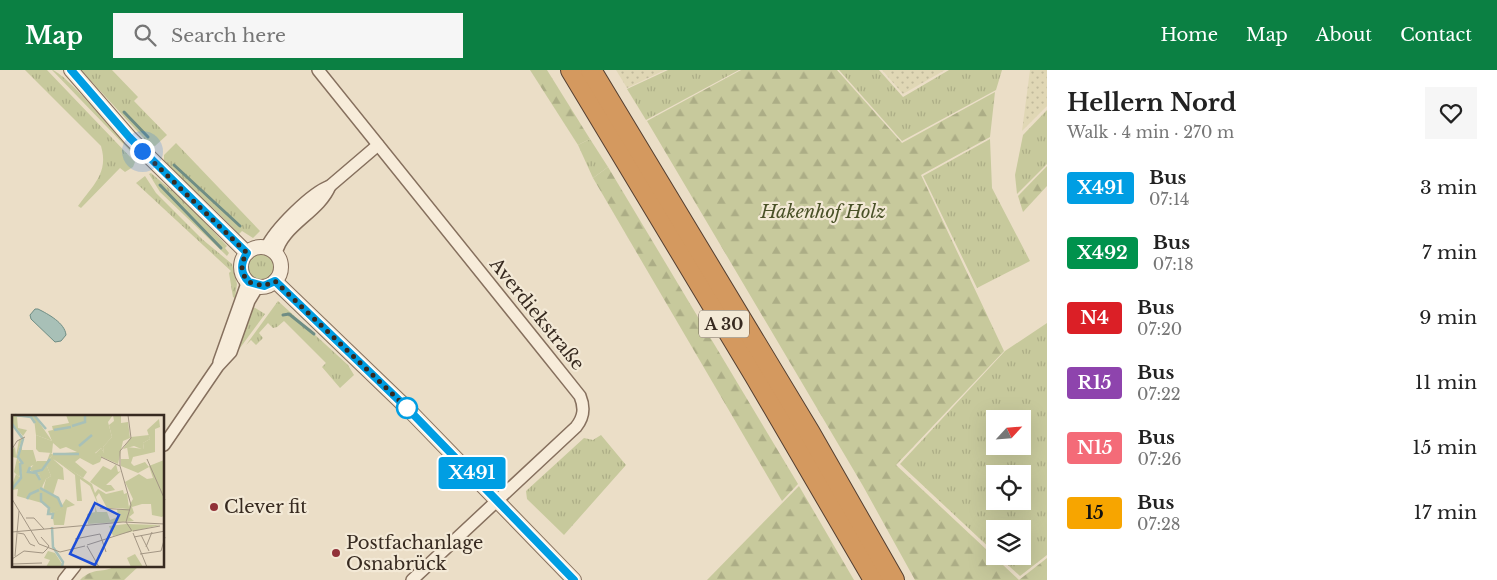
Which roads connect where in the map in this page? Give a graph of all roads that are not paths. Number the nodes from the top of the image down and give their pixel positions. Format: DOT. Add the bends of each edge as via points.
graph roads {
  1 [pos="71,70"];
  2 [pos="318,70"];
  3 [pos="571,70"];
  4 [pos="591,70"];
  5 [pos="378,145"];
  6 [pos="271,251"];
  7 [pos="247,253"];
  8 [pos="245,278"];
  9 [pos="275,281"];
  10 [pos="258,286"];
  11 [pos="218,366"];
  12 [pos="165,444"];
  13 [pos="499,501"];
  14 [pos="73,568"];
  15 [pos="64,580"];
  16 [pos="412,580"];
  17 [pos="574,580"];
  18 [pos="874,580"];
  19 [pos="894,580"];
  1 -- 7 [label="street" via="130,138"];
  2 -- 5 [label="street, Averdiekstraße"];
  3 -- 18 [label="highway, A 30"];
  4 -- 19 [label="highway, A 30" via="805,425"];
  5 -- 6 [label="street" via="330,186 326,197"];
  5 -- 13 [label="street, Averdiekstraße" via="554,362 583,403 583,415 576,427"];
  6 -- 7 [label="street" via="256,248"];
  6 -- 9 [label="street" via="281,271"];
  7 -- 8 [label="street" via="242,266"];
  8 -- 10 [label="street"];
  8 -- 11 [label="street" via="246,286"];
  9 -- 10 [label="street"];
  9 -- 13 [label="street"];
  10 -- 11 [label="street" via="249,301 231,352"];
  11 -- 12 [label="street"];
  13 -- 16 [label="street"];
  13 -- 17 [label="street"];
  14 -- 15 [label="street"];
}
